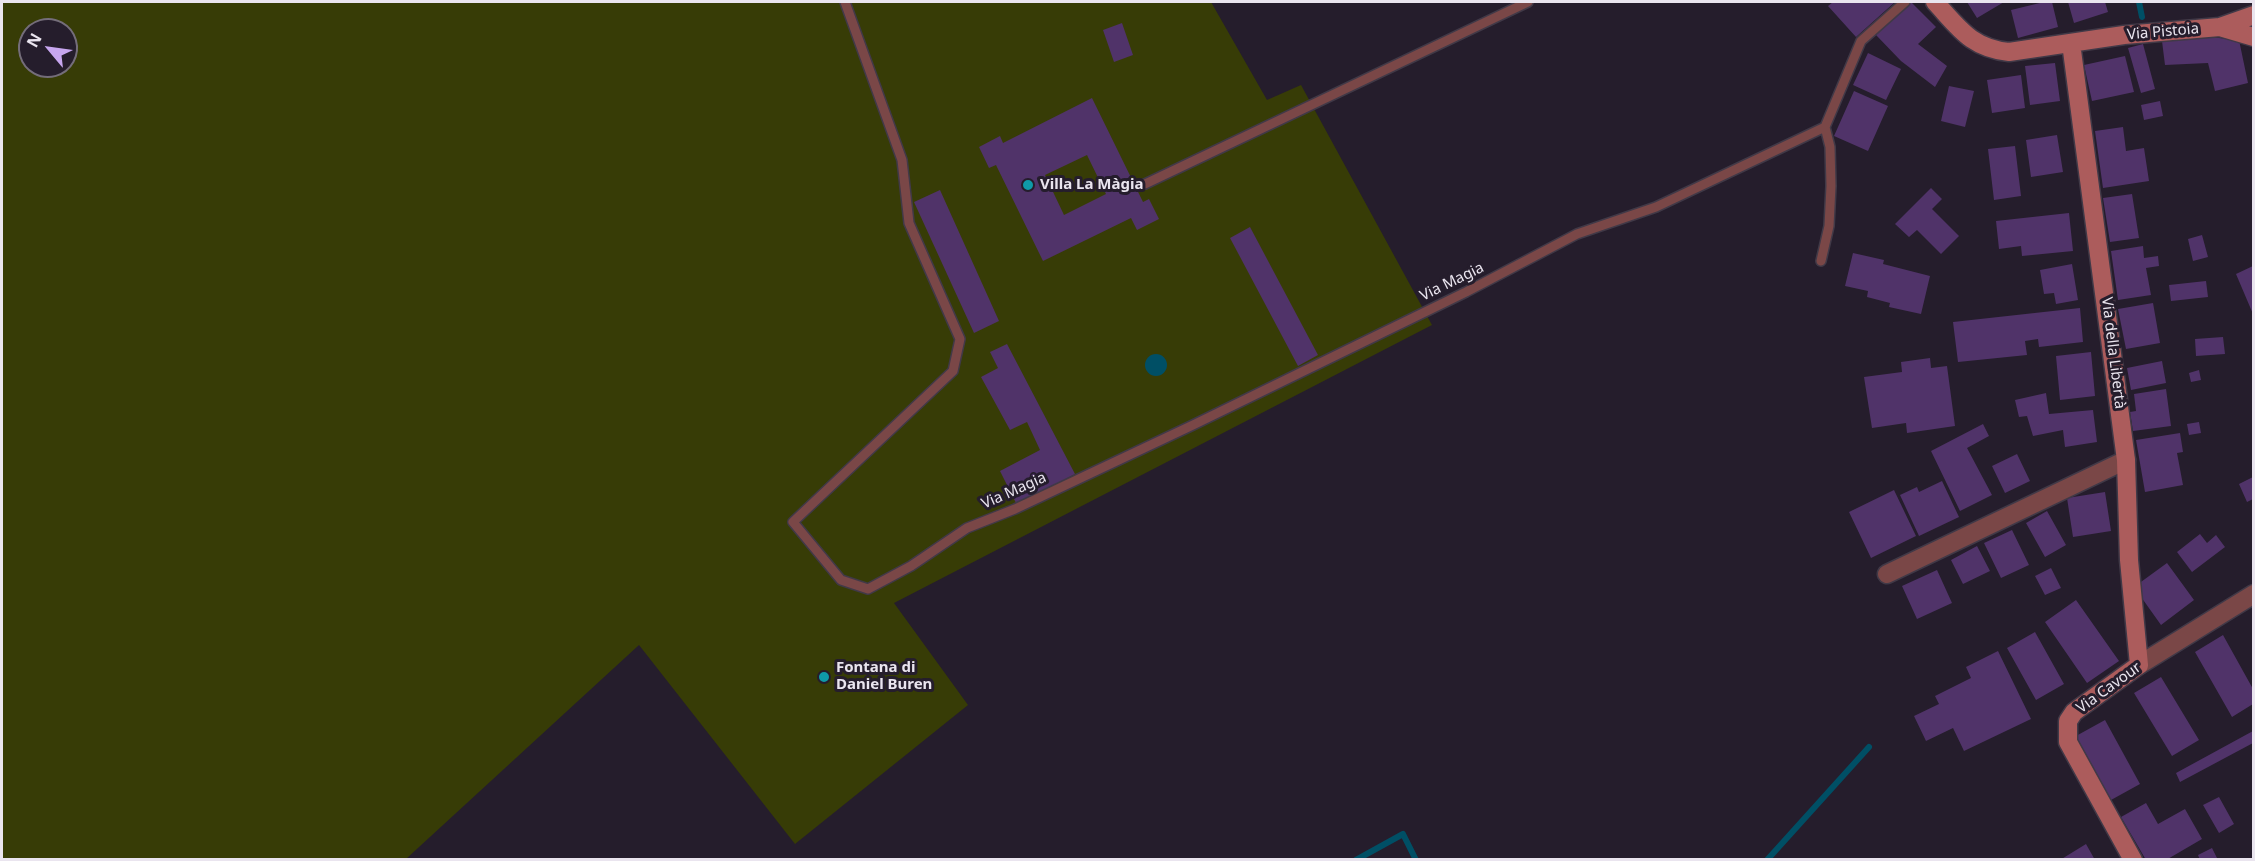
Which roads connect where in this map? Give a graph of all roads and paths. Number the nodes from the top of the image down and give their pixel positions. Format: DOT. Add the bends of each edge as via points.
graph roads {
  1 [pos="845,2"];
  2 [pos="1528,2"];
  3 [pos="1905,2"];
  4 [pos="1935,2"];
  5 [pos="2253,15"];
  6 [pos="2220,27"];
  7 [pos="2253,37"];
  8 [pos="2071,43"];
  9 [pos="1825,127"];
  10 [pos="1146,184"];
  11 [pos="1821,261"];
  12 [pos="2126,460"];
  13 [pos="1887,574"];
  14 [pos="2253,594"];
  15 [pos="2139,665"];
  16 [pos="2133,860"];
  1 -- 9 [label="lane, Via Magia" via="902,160 909,223 960,339 953,371 793,522 841,580 868,589 968,528 1193,425 1577,234 1656,207"];
  2 -- 10 [label="lane"];
  3 -- 9 [label="lane" via="1862,41"];
  4 -- 8 [label="street, Via Pistoia" via="1975,44 1991,50 2009,52"];
  5 -- 6 [label="street, Via Pistoia"];
  6 -- 7 [label="street"];
  6 -- 8 [label="street, Via Pistoia"];
  8 -- 12 [label="street, Via della Libertà"];
  9 -- 11 [label="lane" via="1831,186"];
  12 -- 13 [label="street"];
  12 -- 15 [label="street, Via della Libertà" via="2129,560"];
  14 -- 15 [label="street, Via Cavour"];
  15 -- 16 [label="street, Via Cavour" via="2074,711 2067,731 2068,741"];
}
